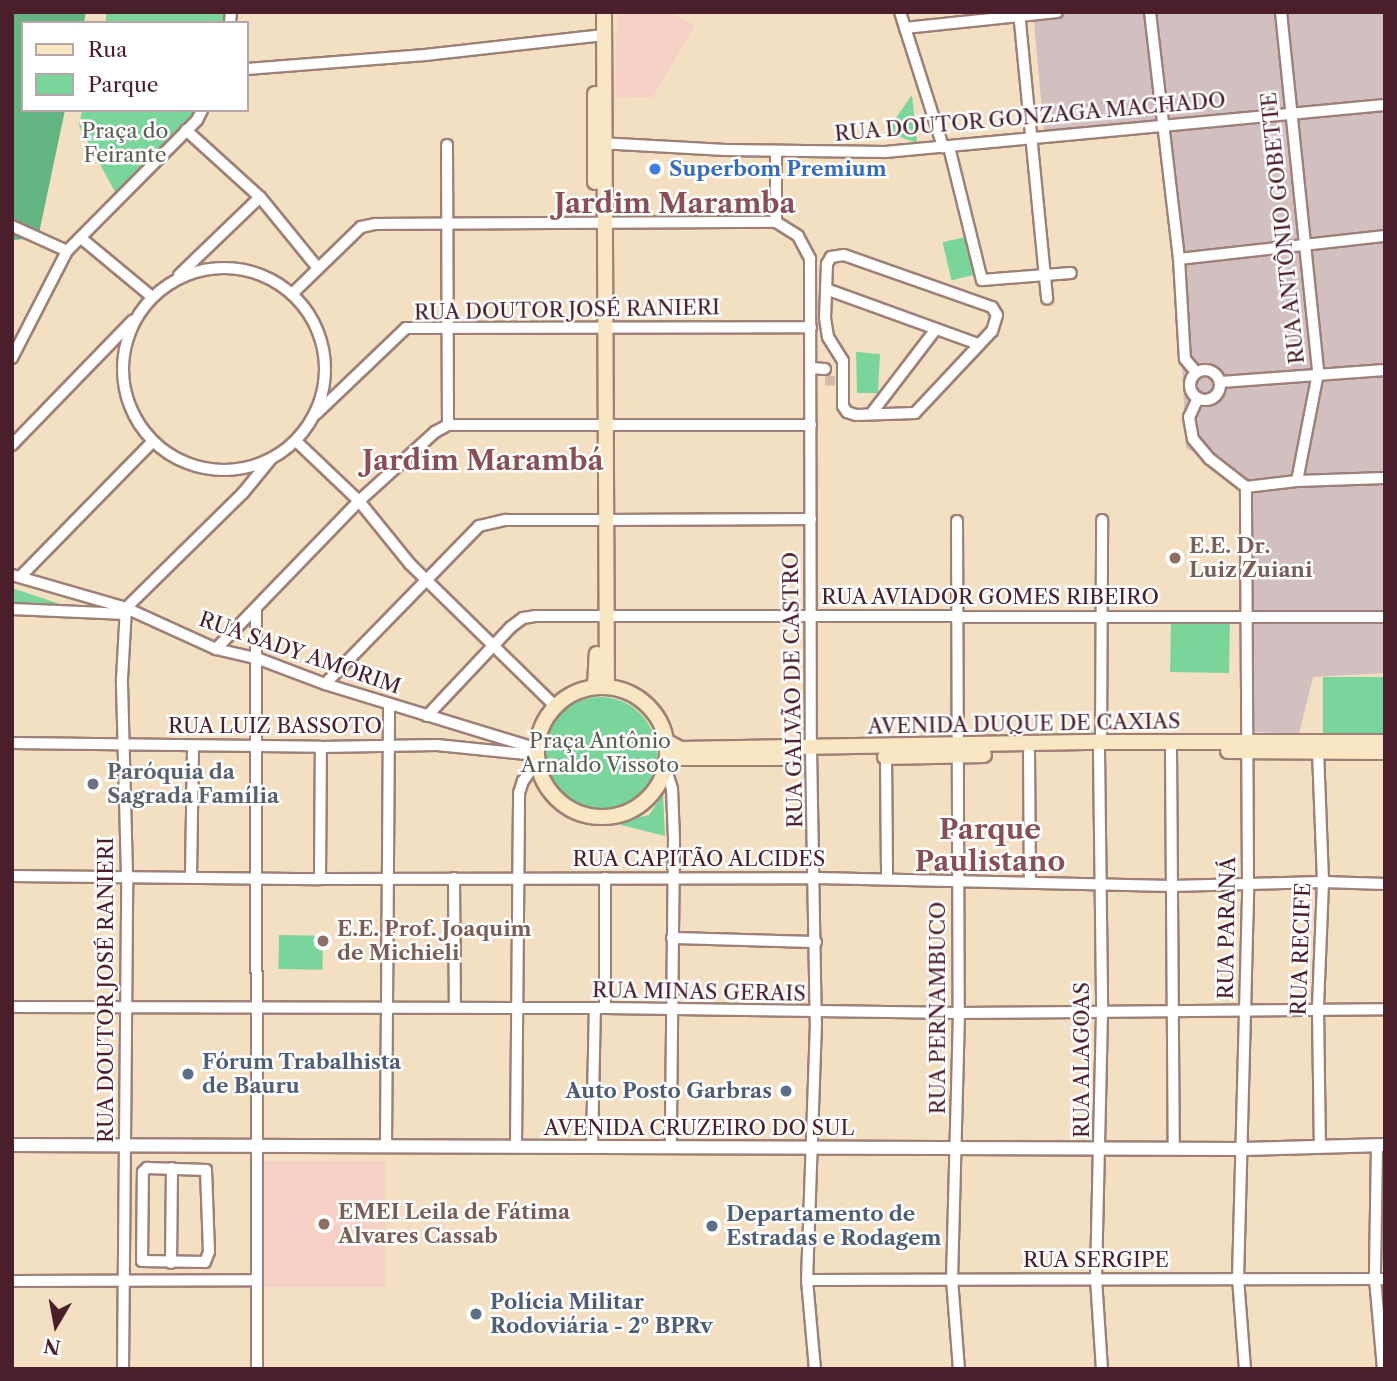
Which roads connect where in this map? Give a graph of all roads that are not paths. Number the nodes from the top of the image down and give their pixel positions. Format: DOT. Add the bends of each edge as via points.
graph roads {
  1 [pos="596,12"];
  2 [pos="604,12"];
  3 [pos="900,12"];
  4 [pos="1057,12"];
  5 [pos="1150,12"];
  6 [pos="1281,12"];
  7 [pos="1019,15"];
  8 [pos="905,28"];
  9 [pos="600,35"];
  10 [pos="250,67"];
  11 [pos="1385,105"];
  12 [pos="201,112"];
  13 [pos="1291,114"];
  14 [pos="1162,127"];
  15 [pos="186,130"];
  16 [pos="1033,140"];
  17 [pos="600,143"];
  18 [pos="447,145"];
  19 [pos="946,147"];
  20 [pos="776,151"];
  21 [pos="260,197"];
  22 [pos="776,222"];
  23 [pos="449,224"];
  24 [pos="600,224"];
  25 [pos="12,226"];
  26 [pos="1385,236"];
  27 [pos="81,238"];
  28 [pos="1305,245"];
  29 [pos="68,251"];
  30 [pos="1179,259"];
  31 [pos="318,268"];
  32 [pos="1071,274"];
  33 [pos="1044,275"];
  34 [pos="172,281"];
  35 [pos="826,289"];
  36 [pos="292,294"];
  37 [pos="152,297"];
  38 [pos="1047,299"];
  39 [pos="135,318"];
  40 [pos="449,327"];
  41 [pos="811,327"];
  42 [pos="602,328"];
  43 [pos="936,329"];
  44 [pos="978,344"];
  45 [pos="12,358"];
  46 [pos="811,368"];
  47 [pos="1385,370"];
  48 [pos="1196,372"];
  49 [pos="1318,373"];
  50 [pos="834,375"];
  51 [pos="811,381"];
  52 [pos="1221,382"];
  53 [pos="1198,398"];
  54 [pos="871,414"];
  55 [pos="315,415"];
  56 [pos="601,424"];
  57 [pos="449,425"];
  58 [pos="811,425"];
  59 [pos="296,441"];
  60 [pos="152,442"];
  61 [pos="12,445"];
  62 [pos="270,460"];
  63 [pos="1385,478"];
  64 [pos="1297,481"];
  65 [pos="1246,486"];
  66 [pos="359,502"];
  67 [pos="811,519"];
  68 [pos="602,520"];
  69 [pos="1102,520"];
  70 [pos="957,521"];
  71 [pos="16,576"];
  72 [pos="426,580"];
  73 [pos="12,609"];
  74 [pos="256,610"];
  75 [pos="126,611"];
  76 [pos="602,615"];
  77 [pos="811,616"];
  78 [pos="958,617"];
  79 [pos="1102,617"];
  80 [pos="1385,617"];
  81 [pos="1246,618"];
  82 [pos="493,646"];
  83 [pos="216,649"];
  84 [pos="259,659"];
  85 [pos="325,684"];
  86 [pos="601,687"];
  87 [pos="389,704"];
  88 [pos="555,706"];
  89 [pos="427,716"];
  90 [pos="667,742"];
  91 [pos="1385,742"];
  92 [pos="12,743"];
  93 [pos="123,744"];
  94 [pos="193,746"];
  95 [pos="257,746"];
  96 [pos="1100,746"];
  97 [pos="1246,746"];
  98 [pos="321,747"];
  99 [pos="388,747"];
  100 [pos="1171,751"];
  101 [pos="1318,751"];
  102 [pos="959,752"];
  103 [pos="1029,752"];
  104 [pos="1385,752"];
  105 [pos="811,753"];
  106 [pos="537,756"];
  107 [pos="886,757"];
  108 [pos="666,763"];
  109 [pos="127,875"];
  110 [pos="12,876"];
  111 [pos="191,876"];
  112 [pos="256,876"];
  113 [pos="673,877"];
  114 [pos="454,878"];
  115 [pos="519,878"];
  116 [pos="605,878"];
  117 [pos="816,878"];
  118 [pos="887,878"];
  119 [pos="320,879"];
  120 [pos="388,879"];
  121 [pos="1030,882"];
  122 [pos="1323,882"];
  123 [pos="957,883"];
  124 [pos="1102,884"];
  125 [pos="1248,884"];
  126 [pos="1385,884"];
  127 [pos="1172,886"];
  128 [pos="672,938"];
  129 [pos="816,942"];
  130 [pos="258,1006"];
  131 [pos="12,1007"];
  132 [pos="387,1007"];
  133 [pos="455,1007"];
  134 [pos="125,1009"];
  135 [pos="600,1009"];
  136 [pos="1245,1009"];
  137 [pos="1318,1009"];
  138 [pos="1385,1009"];
  139 [pos="518,1010"];
  140 [pos="671,1010"];
  141 [pos="816,1013"];
  142 [pos="959,1013"];
  143 [pos="1102,1013"];
  144 [pos="1173,1014"];
  145 [pos="12,1145"];
  146 [pos="1381,1145"];
  147 [pos="125,1146"];
  148 [pos="256,1146"];
  149 [pos="386,1146"];
  150 [pos="516,1146"];
  151 [pos="671,1146"];
  152 [pos="592,1147"];
  153 [pos="1320,1147"];
  154 [pos="813,1148"];
  155 [pos="1174,1148"];
  156 [pos="957,1149"];
  157 [pos="1101,1149"];
  158 [pos="1244,1149"];
  159 [pos="172,1168"];
  160 [pos="172,1263"];
  161 [pos="191,1263"];
  162 [pos="952,1279"];
  163 [pos="1096,1279"];
  164 [pos="1238,1279"];
  165 [pos="1380,1279"];
  166 [pos="257,1280"];
  167 [pos="807,1280"];
  168 [pos="12,1281"];
  169 [pos="190,1281"];
  170 [pos="124,1282"];
  171 [pos="123,1369"];
  172 [pos="257,1369"];
  173 [pos="815,1369"];
  174 [pos="959,1369"];
  175 [pos="1102,1369"];
  176 [pos="1245,1369"];
  177 [pos="1382,1369"];
  1 -- 9 [label="main road"];
  2 -- 9 [label="main road"];
  3 -- 8 [label="street"];
  4 -- 7 [label="street"];
  5 -- 14 [label="street"];
  6 -- 13 [label="street, RUA ANTÔNIO GOBETTE"];
  7 -- 8 [label="street"];
  7 -- 16 [label="street"];
  8 -- 19 [label="street"];
  9 -- 10 [label="street" via="425,55"];
  9 -- 17 [label="main road"];
  11 -- 13 [label="street, RUA DOUTOR GONZAGA MACHADO"];
  12 -- 15 [label="street"];
  13 -- 14 [label="street, RUA DOUTOR GONZAGA MACHADO"];
  13 -- 28 [label="street, RUA ANTÔNIO GOBETTE"];
  14 -- 16 [label="street, RUA DOUTOR GONZAGA MACHADO"];
  14 -- 30 [label="street"];
  15 -- 21 [label="street"];
  15 -- 27 [label="street"];
  16 -- 19 [label="street, RUA DOUTOR GONZAGA MACHADO"];
  16 -- 33 [label="street"];
  17 -- 20 [label="street, RUA DOUTOR GONZAGA MACHADO"];
  17 -- 24 [label="main road"];
  18 -- 23 [label="street"];
  19 -- 20 [label="street, RUA DOUTOR GONZAGA MACHADO" via="874,153"];
  19 -- 33 [label="street" via="982,280"];
  20 -- 22 [label="street"];
  21 -- 31 [label="street"];
  21 -- 34 [label="street"];
  22 -- 24 [label="street"];
  22 -- 41 [label="street, RUA GALVÃO DE CASTRO" via="799,236 810,259"];
  23 -- 24 [label="street"];
  23 -- 31 [label="street" via="361,228"];
  23 -- 40 [label="street"];
  24 -- 42 [label="main road"];
  25 -- 29 [label="street"];
  26 -- 28 [label="street"];
  27 -- 29 [label="street"];
  27 -- 37 [label="street"];
  28 -- 30 [label="street"];
  28 -- 49 [label="street, RUA ANTÔNIO GOBETTE"];
  29 -- 45 [label="street"];
  30 -- 48 [label="street" via="1185,359"];
  31 -- 36 [label="street"];
  32 -- 33 [label="street"];
  33 -- 38 [label="street"];
  34 -- 36 [label="street" via="222,267 271,279"];
  34 -- 37 [label="street"];
  35 -- 43 [label="street"];
  35 -- 44 [label="street" via="827,264 831,257 844,255 992,307 996,323"];
  35 -- 50 [label="street" via="828,337 843,361"];
  36 -- 55 [label="street" via="313,320 324,351 325,384"];
  37 -- 39 [label="street"];
  39 -- 60 [label="street" via="123,349 122,382 132,414"];
  39 -- 61 [label="street"];
  40 -- 42 [label="street, RUA DOUTOR JOSÉ RANIERI"];
  40 -- 55 [label="street, RUA DOUTOR JOSÉ RANIERI" via="406,328"];
  40 -- 57 [label="street"];
  41 -- 42 [label="street, RUA DOUTOR JOSÉ RANIERI"];
  41 -- 46 [label="street, RUA GALVÃO DE CASTRO"];
  42 -- 56 [label="main road"];
  43 -- 44 [label="street"];
  43 -- 54 [label="street"];
  44 -- 54 [label="street" via="919,411"];
  46 -- 50 [label="street"];
  46 -- 51 [label="street, RUA GALVÃO DE CASTRO"];
  47 -- 49 [label="street"];
  48 -- 52 [label="street" via="1210,370"];
  48 -- 53 [label="street" via="1190,386"];
  49 -- 52 [label="street"];
  49 -- 64 [label="street, RUA ANTÔNIO GOBETTE"];
  50 -- 51 [label="street"];
  50 -- 54 [label="street" via="847,412"];
  51 -- 58 [label="street, RUA GALVÃO DE CASTRO"];
  52 -- 53 [label="street" via="1214,398"];
  53 -- 65 [label="street" via="1189,416 1193,439 1210,459"];
  55 -- 59 [label="street"];
  56 -- 57 [label="street"];
  56 -- 58 [label="street"];
  56 -- 68 [label="main road"];
  57 -- 66 [label="street" via="435,432"];
  58 -- 67 [label="street, RUA GALVÃO DE CASTRO"];
  59 -- 62 [label="street"];
  59 -- 66 [label="street"];
  60 -- 62 [label="street" via="178,460 208,470 240,470"];
  60 -- 71 [label="street"];
  62 -- 75 [label="street"];
  63 -- 64 [label="street"];
  64 -- 65 [label="street"];
  65 -- 81 [label="street, RUA PARANÁ"];
  66 -- 72 [label="street"];
  66 -- 74 [label="street"];
  67 -- 68 [label="street"];
  67 -- 77 [label="street, RUA GALVÃO DE CASTRO"];
  68 -- 72 [label="street" via="490,522 479,526"];
  68 -- 76 [label="main road"];
  69 -- 79 [label="street, RUA ALAGOAS"];
  70 -- 78 [label="street, RUA PERNAMBUCO"];
  71 -- 75 [label="street, RUA SADY AMORIM"];
  72 -- 82 [label="street"];
  72 -- 85 [label="street"];
  73 -- 75 [label="street"];
  74 -- 83 [label="street"];
  74 -- 84 [label="street"];
  75 -- 83 [label="street, RUA SADY AMORIM"];
  75 -- 93 [label="street, RUA DOUTOR JOSÉ RANIERI"];
  76 -- 77 [label="street, RUA AVIADOR GOMES RIBEIRO"];
  76 -- 82 [label="street, RUA AVIADOR GOMES RIBEIRO" via="523,618"];
  76 -- 86 [label="main road"];
  77 -- 78 [label="street, RUA AVIADOR GOMES RIBEIRO"];
  77 -- 105 [label="street, RUA GALVÃO DE CASTRO"];
  78 -- 79 [label="street, RUA AVIADOR GOMES RIBEIRO"];
  78 -- 102 [label="street, RUA PERNAMBUCO"];
  79 -- 81 [label="street, RUA AVIADOR GOMES RIBEIRO"];
  79 -- 96 [label="street, RUA ALAGOAS"];
  80 -- 81 [label="street, RUA AVIADOR GOMES RIBEIRO"];
  81 -- 97 [label="street, RUA PARANÁ"];
  82 -- 88 [label="street"];
  82 -- 89 [label="street, RUA AVIADOR GOMES RIBEIRO"];
  83 -- 84 [label="street, RUA SADY AMORIM"];
  84 -- 85 [label="street, RUA SADY AMORIM"];
  84 -- 95 [label="street"];
  85 -- 87 [label="street, RUA SADY AMORIM"];
  86 -- 88 [label="main road" via="567,696"];
  86 -- 90 [label="main road" via="643,701 662,726"];
  87 -- 89 [label="street, RUA SADY AMORIM"];
  87 -- 99 [label="street"];
  88 -- 106 [label="main road" via="544,720"];
  89 -- 106 [label="street, RUA SADY AMORIM"];
  90 -- 105 [label="main road, AVENIDA DUQUE DE CAXIAS" via="681,749"];
  90 -- 108 [label="main road"];
  91 -- 97 [label="main road, AVENIDA DUQUE DE CAXIAS"];
  92 -- 93 [label="street, RUA LUIZ BASSOTO"];
  93 -- 94 [label="street, RUA LUIZ BASSOTO"];
  93 -- 109 [label="street, RUA DOUTOR JOSÉ RANIERI"];
  94 -- 95 [label="street, RUA LUIZ BASSOTO"];
  94 -- 111 [label="street"];
  95 -- 98 [label="street, RUA LUIZ BASSOTO"];
  95 -- 112 [label="street"];
  96 -- 97 [label="main road, AVENIDA DUQUE DE CAXIAS"];
  96 -- 100 [label="main road, AVENIDA DUQUE DE CAXIAS"];
  96 -- 102 [label="main road, AVENIDA DUQUE DE CAXIAS"];
  96 -- 103 [label="main road, AVENIDA DUQUE DE CAXIAS"];
  96 -- 124 [label="street, RUA ALAGOAS"];
  97 -- 100 [label="main road, AVENIDA DUQUE DE CAXIAS"];
  97 -- 101 [label="main road, AVENIDA DUQUE DE CAXIAS"];
  97 -- 125 [label="street, RUA PARANÁ"];
  98 -- 99 [label="street, RUA LUIZ BASSOTO"];
  98 -- 119 [label="street"];
  99 -- 106 [label="street, RUA LUIZ BASSOTO" via="467,747"];
  99 -- 120 [label="street"];
  100 -- 127 [label="street"];
  101 -- 104 [label="main road, AVENIDA DUQUE DE CAXIAS"];
  101 -- 122 [label="street, RUA RECIFE"];
  102 -- 103 [label="main road, AVENIDA DUQUE DE CAXIAS"];
  102 -- 105 [label="main road, AVENIDA DUQUE DE CAXIAS"];
  102 -- 107 [label="main road, AVENIDA DUQUE DE CAXIAS"];
  102 -- 123 [label="street, RUA PERNAMBUCO"];
  103 -- 121 [label="street"];
  105 -- 107 [label="main road, AVENIDA DUQUE DE CAXIAS"];
  105 -- 108 [label="main road, AVENIDA DUQUE DE CAXIAS"];
  105 -- 117 [label="street, RUA GALVÃO DE CASTRO"];
  106 -- 108 [label="main road" via="552,794 582,814 599,817 626,812 648,798"];
  106 -- 115 [label="street" via="520,787"];
  107 -- 118 [label="street"];
  108 -- 113 [label="street" via="672,789"];
  109 -- 110 [label="street, RUA CAPITÃO ALCIDES"];
  109 -- 111 [label="street, RUA CAPITÃO ALCIDES"];
  109 -- 134 [label="street, RUA DOUTOR JOSÉ RANIERI"];
  111 -- 112 [label="street, RUA CAPITÃO ALCIDES"];
  112 -- 119 [label="street, RUA CAPITÃO ALCIDES"];
  112 -- 130 [label="street"];
  113 -- 116 [label="street, RUA CAPITÃO ALCIDES"];
  113 -- 117 [label="street, RUA CAPITÃO ALCIDES"];
  113 -- 128 [label="street"];
  114 -- 115 [label="street, RUA CAPITÃO ALCIDES"];
  114 -- 120 [label="street, RUA CAPITÃO ALCIDES"];
  114 -- 133 [label="street"];
  115 -- 116 [label="street, RUA CAPITÃO ALCIDES"];
  115 -- 139 [label="street"];
  116 -- 135 [label="street"];
  117 -- 118 [label="street, RUA CAPITÃO ALCIDES"];
  117 -- 129 [label="street, RUA GALVÃO DE CASTRO"];
  118 -- 123 [label="street, RUA CAPITÃO ALCIDES"];
  119 -- 120 [label="street, RUA CAPITÃO ALCIDES"];
  120 -- 132 [label="street"];
  121 -- 123 [label="street, RUA CAPITÃO ALCIDES"];
  121 -- 124 [label="street, RUA CAPITÃO ALCIDES"];
  122 -- 125 [label="street, RUA CAPITÃO ALCIDES"];
  122 -- 126 [label="street, RUA CAPITÃO ALCIDES"];
  122 -- 137 [label="street, RUA RECIFE"];
  123 -- 142 [label="street, RUA PERNAMBUCO"];
  124 -- 127 [label="street, RUA CAPITÃO ALCIDES"];
  124 -- 143 [label="street, RUA ALAGOAS"];
  125 -- 127 [label="street, RUA CAPITÃO ALCIDES"];
  125 -- 136 [label="street, RUA PARANÁ"];
  127 -- 144 [label="street"];
  128 -- 129 [label="street"];
  128 -- 140 [label="street"];
  129 -- 141 [label="street, RUA GALVÃO DE CASTRO"];
  130 -- 132 [label="street, RUA MINAS GERAIS"];
  130 -- 134 [label="street, RUA MINAS GERAIS"];
  130 -- 148 [label="street"];
  131 -- 134 [label="street, RUA MINAS GERAIS"];
  132 -- 133 [label="street, RUA MINAS GERAIS"];
  132 -- 149 [label="street"];
  133 -- 139 [label="street, RUA MINAS GERAIS"];
  134 -- 147 [label="street, RUA DOUTOR JOSÉ RANIERI"];
  135 -- 139 [label="street, RUA MINAS GERAIS"];
  135 -- 140 [label="street, RUA MINAS GERAIS"];
  135 -- 152 [label="street"];
  136 -- 137 [label="street, RUA MINAS GERAIS"];
  136 -- 144 [label="street, RUA MINAS GERAIS"];
  136 -- 158 [label="street, RUA PARANÁ"];
  137 -- 138 [label="street, RUA MINAS GERAIS"];
  137 -- 153 [label="street, RUA RECIFE"];
  139 -- 150 [label="street"];
  140 -- 141 [label="street, RUA MINAS GERAIS"];
  140 -- 151 [label="street"];
  141 -- 142 [label="street, RUA MINAS GERAIS"];
  141 -- 154 [label="street, RUA GALVÃO DE CASTRO"];
  142 -- 143 [label="street, RUA MINAS GERAIS"];
  142 -- 156 [label="street, RUA PERNAMBUCO"];
  143 -- 144 [label="street, RUA MINAS GERAIS"];
  143 -- 157 [label="street, RUA ALAGOAS"];
  144 -- 155 [label="street"];
  145 -- 147 [label="street, AVENIDA CRUZEIRO DO SUL"];
  146 -- 153 [label="street, AVENIDA CRUZEIRO DO SUL"];
  146 -- 165 [label="street"];
  147 -- 148 [label="street, AVENIDA CRUZEIRO DO SUL"];
  147 -- 170 [label="street, RUA DOUTOR JOSÉ RANIERI"];
  148 -- 149 [label="street, AVENIDA CRUZEIRO DO SUL"];
  148 -- 166 [label="street"];
  149 -- 150 [label="street, AVENIDA CRUZEIRO DO SUL"];
  150 -- 152 [label="street, AVENIDA CRUZEIRO DO SUL"];
  151 -- 152 [label="street, AVENIDA CRUZEIRO DO SUL"];
  151 -- 154 [label="street, AVENIDA CRUZEIRO DO SUL"];
  153 -- 158 [label="street, AVENIDA CRUZEIRO DO SUL"];
  154 -- 156 [label="street, AVENIDA CRUZEIRO DO SUL"];
  154 -- 167 [label="street, RUA GALVÃO DE CASTRO"];
  155 -- 157 [label="street, AVENIDA CRUZEIRO DO SUL"];
  155 -- 158 [label="street, AVENIDA CRUZEIRO DO SUL"];
  156 -- 157 [label="street, AVENIDA CRUZEIRO DO SUL"];
  156 -- 162 [label="street, RUA PERNAMBUCO"];
  157 -- 163 [label="street, RUA ALAGOAS"];
  158 -- 164 [label="street, RUA PARANÁ"];
  159 -- 160 [label="street"];
  159 -- 160 [label="street" via="147,1168 144,1172 141,1257 145,1263"];
  159 -- 161 [label="street" via="201,1169 209,1174 209,1258"];
  160 -- 161 [label="street"];
  161 -- 169 [label="street"];
  162 -- 163 [label="street, RUA SERGIPE"];
  162 -- 167 [label="street, RUA SERGIPE"];
  162 -- 174 [label="street, RUA PERNAMBUCO"];
  163 -- 164 [label="street, RUA SERGIPE"];
  163 -- 175 [label="street, RUA ALAGOAS"];
  164 -- 165 [label="street, RUA SERGIPE"];
  164 -- 176 [label="street, RUA PARANÁ"];
  165 -- 177 [label="street"];
  166 -- 169 [label="street"];
  166 -- 172 [label="street"];
  167 -- 173 [label="street, RUA GALVÃO DE CASTRO"];
  168 -- 170 [label="street"];
  169 -- 170 [label="street"];
  170 -- 171 [label="street, RUA DOUTOR JOSÉ RANIERI"];
}
